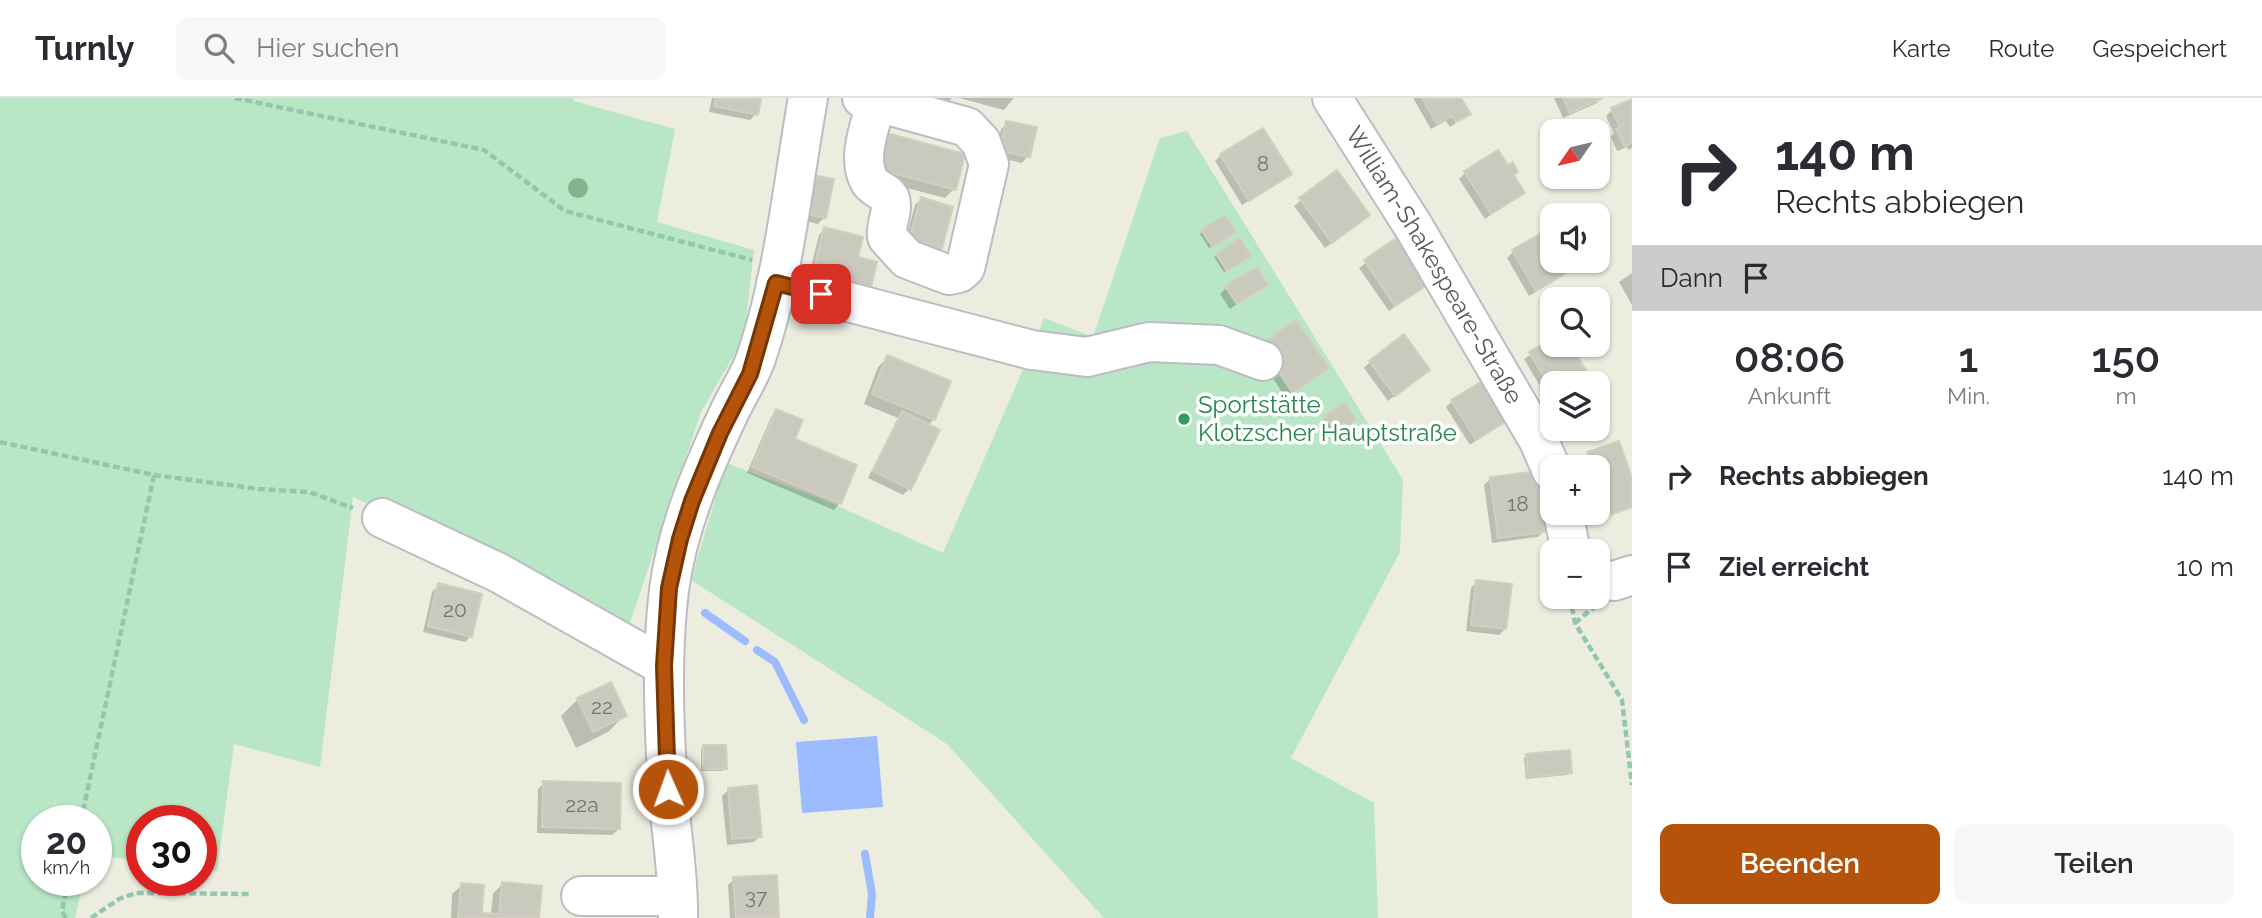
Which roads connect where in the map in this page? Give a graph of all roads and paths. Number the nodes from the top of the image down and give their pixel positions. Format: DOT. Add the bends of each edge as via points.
graph roads {
  1 [pos="235,98"];
  2 [pos="808,98"];
  3 [pos="1332,98"];
  4 [pos="869,100"];
  5 [pos="777,275"];
  6 [pos="1263,362"];
  7 [pos="0,442"];
  8 [pos="1545,455"];
  9 [pos="154,475"];
  10 [pos="382,518"];
  11 [pos="1632,575"];
  12 [pos="1610,580"];
  13 [pos="1572,609"];
  14 [pos="664,666"];
  15 [pos="1632,785"];
  16 [pos="84,805"];
  17 [pos="250,894"];
  18 [pos="65,896"];
  19 [pos="581,896"];
  20 [pos="677,907"];
  21 [pos="66,918"];
  22 [pos="91,918"];
  1 -- 5 [label="path" via="484,150 565,211"];
  2 -- 5 [label="street"];
  3 -- 8 [label="street, William-Shakespeare-Straße" via="1415,229"];
  4 -- 4 [label="street" via="967,127 981,142 989,164 986,184 965,268 959,273 949,275 907,259 887,237 891,201 873,186 863,159"];
  5 -- 6 [label="street" via="1032,350 1087,357 1149,342 1219,345"];
  5 -- 14 [label="street" via="750,374 710,454 680,539 669,588"];
  7 -- 9 [label="path"];
  9 -- 10 [label="path" via="309,492"];
  9 -- 16 [label="path"];
  10 -- 14 [label="street" via="499,573"];
  11 -- 12 [label="street"];
  13 -- 15 [label="path" via="1575,623 1622,700"];
  14 -- 20 [label="street"];
  17 -- 22 [label="path" via="136,893"];
  18 -- 21 [label="path" via="62,911"];
  19 -- 20 [label="street"];
}
